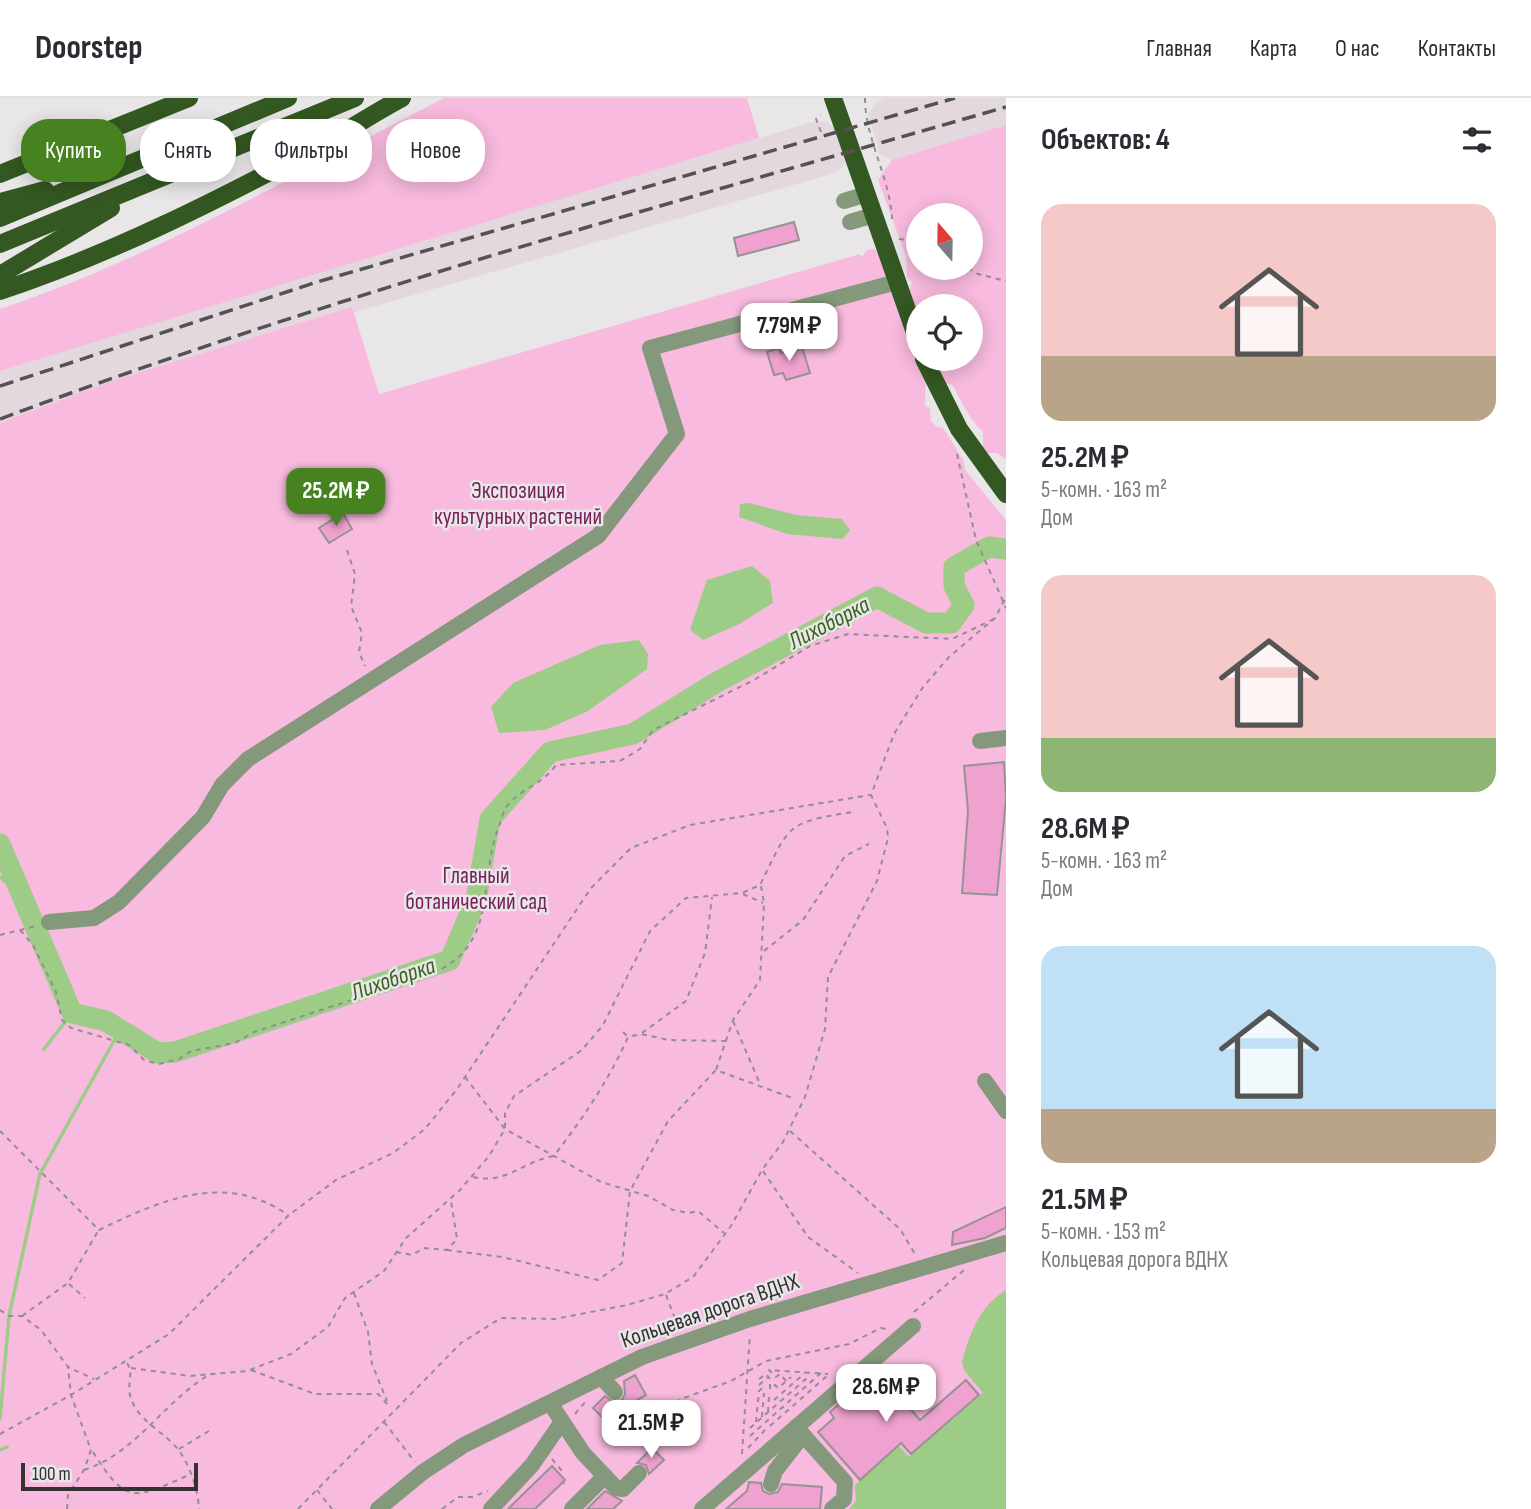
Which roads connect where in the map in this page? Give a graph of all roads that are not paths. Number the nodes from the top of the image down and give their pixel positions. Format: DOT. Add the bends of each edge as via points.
graph roads {
  1 [pos="189,98"];
  2 [pos="288,98"];
  3 [pos="355,98"];
  4 [pos="402,98"];
  5 [pos="833,98"];
  6 [pos="236,147"];
  7 [pos="126,167"];
  8 [pos="0,174"];
  9 [pos="74,182"];
  10 [pos="90,182"];
  11 [pos="152,182"];
  12 [pos="154,182"];
  13 [pos="867,194"];
  14 [pos="844,201"];
  15 [pos="0,202"];
  16 [pos="874,215"];
  17 [pos="0,218"];
  18 [pos="850,222"];
  19 [pos="0,244"];
  20 [pos="0,275"];
  21 [pos="897,282"];
  22 [pos="0,291"];
  23 [pos="906,307"];
  24 [pos="930,371"];
  25 [pos="1006,494"];
  26 [pos="1006,738"];
  27 [pos="980,741"];
  28 [pos="49,922"];
  29 [pos="985,1081"];
  30 [pos="1006,1111"];
  31 [pos="1006,1243"];
  32 [pos="909,1329"];
  33 [pos="550,1403"];
  34 [pos="562,1425"];
  35 [pos="800,1431"];
  36 [pos="639,1473"];
  37 [pos="604,1476"];
  38 [pos="771,1484"];
  39 [pos="378,1509"];
  40 [pos="491,1509"];
  41 [pos="572,1509"];
  42 [pos="702,1509"];
  43 [pos="832,1509"];
  1 -- 8 [label="main road"];
  2 -- 7 [label="main road"];
  3 -- 6 [label="main road"];
  4 -- 22 [label="main road" via="293,160 152,231"];
  5 -- 13 [label="main road"];
  9 -- 15 [label="main road"];
  10 -- 17 [label="main road"];
  11 -- 19 [label="main road"];
  12 -- 20 [label="main road"];
  13 -- 14 [label="street"];
  13 -- 16 [label="main road"];
  16 -- 18 [label="street"];
  16 -- 21 [label="main road"];
  21 -- 23 [label="main road"];
  21 -- 28 [label="street" via="650,348 677,434 598,536 248,759 222,785 203,817 119,902 94,918"];
  24 -- 25 [label="main road" via="959,429"];
  26 -- 27 [label="street"];
  29 -- 30 [label="street"];
  31 -- 33 [label="street, Кольцевая дорога ВДНХ" via="663,1348 613,1390"];
  32 -- 35 [label="street"];
  33 -- 34 [label="street"];
  33 -- 39 [label="street, Кольцевая дорога ВДНХ" via="450,1454"];
  34 -- 37 [label="street"];
  34 -- 40 [label="street"];
  35 -- 38 [label="street"];
  35 -- 42 [label="street"];
  35 -- 43 [label="street" via="845,1482 844,1499"];
  36 -- 37 [label="street" via="623,1489"];
  37 -- 41 [label="street"];
}
